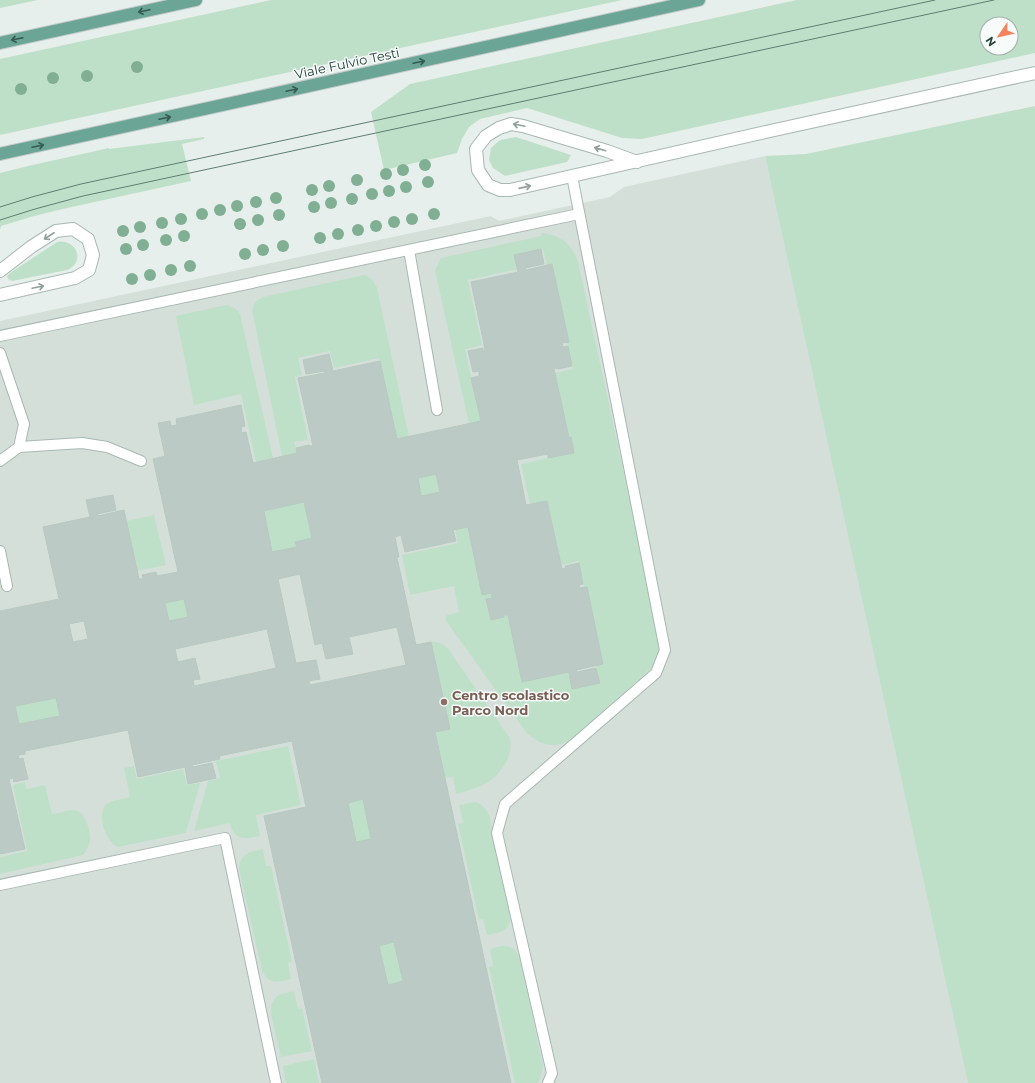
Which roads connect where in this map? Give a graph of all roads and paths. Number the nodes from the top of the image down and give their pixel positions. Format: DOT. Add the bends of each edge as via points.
graph roads {
  1 [pos="196,0"];
  2 [pos="699,0"];
  3 [pos="0,43"];
  4 [pos="1035,73"];
  5 [pos="0,154"];
  6 [pos="637,162"];
  7 [pos="572,176"];
  8 [pos="579,214"];
  9 [pos="409,250"];
  10 [pos="0,271"];
  11 [pos="0,295"];
  12 [pos="0,336"];
  13 [pos="0,352"];
  14 [pos="436,410"];
  15 [pos="19,447"];
  16 [pos="0,461"];
  17 [pos="141,461"];
  18 [pos="0,551"];
  19 [pos="7,586"];
  20 [pos="0,885"];
  21 [pos="276,1083"];
  22 [pos="548,1083"];
  1 -- 3 [label="main road, one-way"];
  5 -- 2 [label="main road, Viale Fulvio Testi, one-way"];
  4 -- 6 [label="street"];
  6 -- 7 [label="street"];
  6 -- 7 [label="street, one-way" via="511,124 486,136 476,150 478,170 488,186 500,190"];
  7 -- 8 [label="lane"];
  8 -- 9 [label="lane"];
  8 -- 22 [label="lane" via="665,650 656,673 505,804 497,833 552,1073"];
  9 -- 12 [label="lane"];
  9 -- 14 [label="lane"];
  11 -- 10 [label="street, one-way" via="75,278 89,270 93,255 88,240 73,229 56,231"];
  13 -- 15 [label="lane" via="24,424"];
  15 -- 16 [label="lane"];
  15 -- 17 [label="lane" via="82,443 107,447"];
  18 -- 19 [label="lane"];
  20 -- 21 [label="lane" via="225,838"];
}
